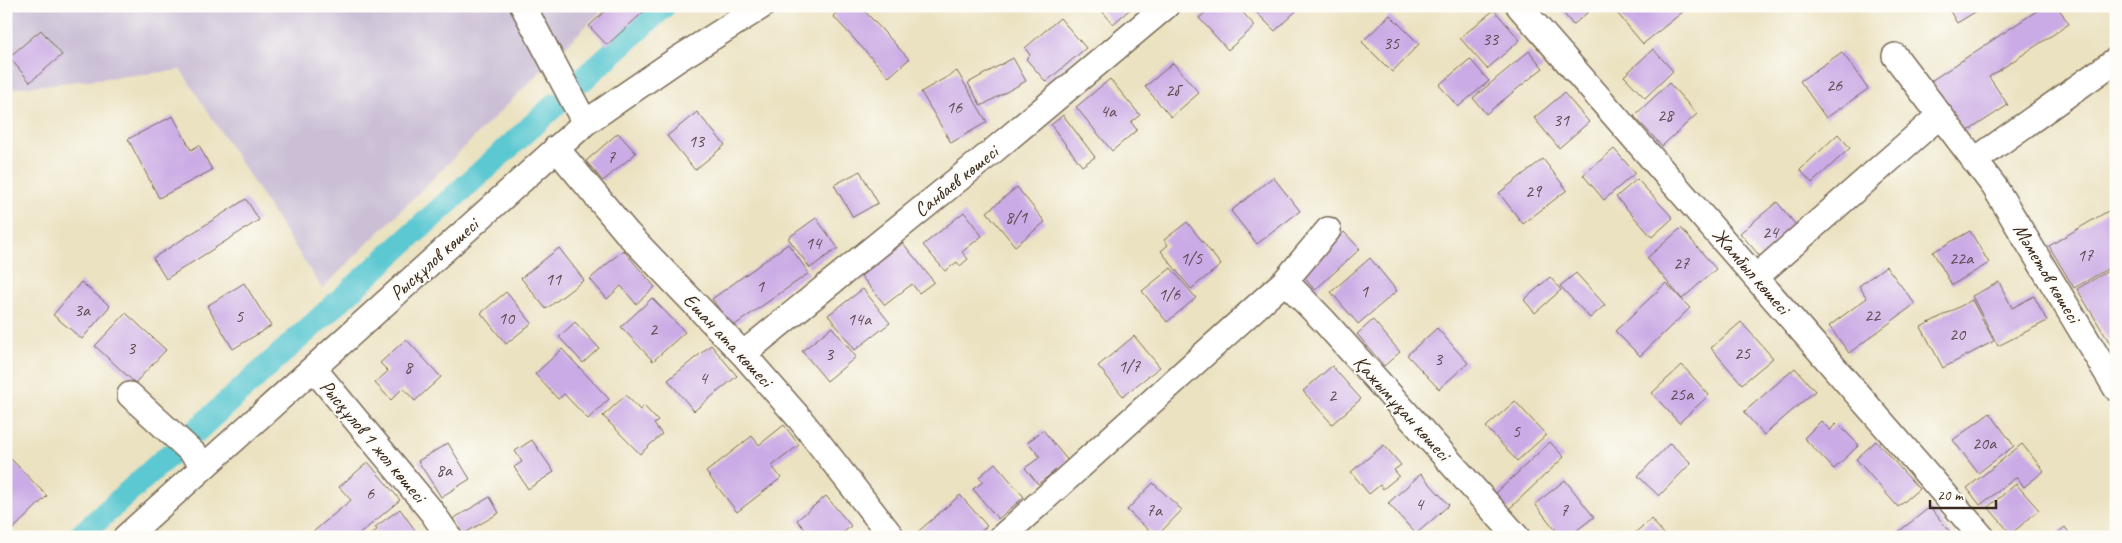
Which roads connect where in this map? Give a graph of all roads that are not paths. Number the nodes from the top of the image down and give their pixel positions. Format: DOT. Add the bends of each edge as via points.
graph roads {
  1 [pos="522,6"];
  2 [pos="762,6"];
  3 [pos="1166,6"];
  4 [pos="1519,6"];
  5 [pos="1895,56"];
  6 [pos="2116,60"];
  7 [pos="1939,116"];
  8 [pos="585,123"];
  9 [pos="556,148"];
  10 [pos="1974,161"];
  11 [pos="1328,230"];
  12 [pos="1756,277"];
  13 [pos="1285,281"];
  14 [pos="743,354"];
  15 [pos="314,369"];
  16 [pos="2116,388"];
  17 [pos="130,396"];
  18 [pos="206,466"];
  19 [pos="126,537"];
  20 [pos="449,537"];
  21 [pos="892,537"];
  22 [pos="1002,537"];
  23 [pos="1517,537"];
  24 [pos="1982,537"];
  1 -- 8 [label="street"];
  2 -- 8 [label="street, Рысқұлов көшесі"];
  3 -- 14 [label="street, Санбаев көшесі"];
  4 -- 12 [label="street, Жамбыл көшесі"];
  5 -- 7 [label="street, Мәметов көшесі"];
  6 -- 10 [label="street"];
  7 -- 10 [label="street, Мәметов көшесі"];
  7 -- 12 [label="street"];
  8 -- 9 [label="street, Рысқұлов көшесі"];
  9 -- 14 [label="street, Ешан ата көшесі" via="628,234"];
  9 -- 15 [label="street, Рысқұлов көшесі"];
  10 -- 16 [label="street, Мәметов көшесі" via="1994,186"];
  11 -- 13 [label="street"];
  12 -- 24 [label="street, Жамбыл көшесі"];
  13 -- 22 [label="street"];
  13 -- 23 [label="street, Қажымұқан көшесі"];
  14 -- 21 [label="street, Ешан ата көшесі" via="800,419"];
  15 -- 18 [label="street, Рысқұлов көшесі"];
  15 -- 20 [label="street, Рысқұлов 1 жол көшесі"];
  17 -- 18 [label="street"];
  18 -- 19 [label="street, Рысқұлов көшесі"];
}
